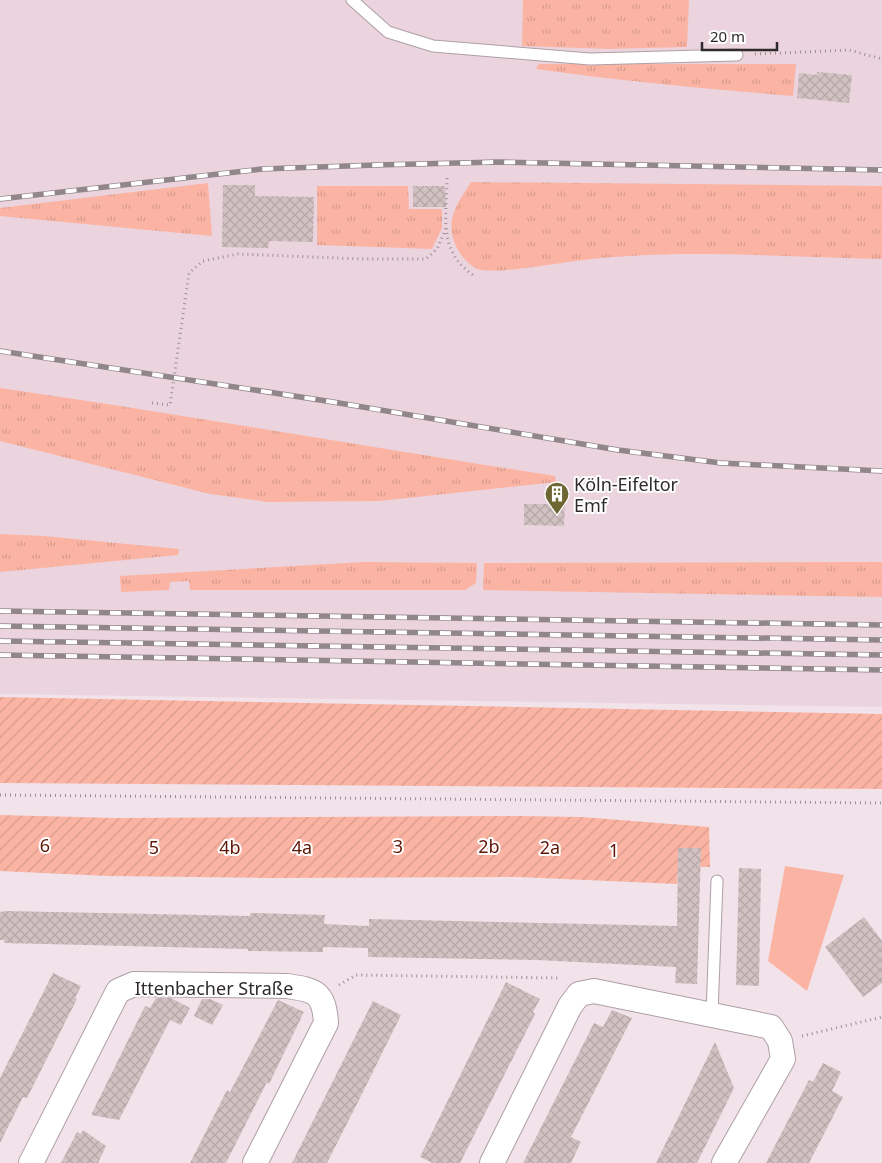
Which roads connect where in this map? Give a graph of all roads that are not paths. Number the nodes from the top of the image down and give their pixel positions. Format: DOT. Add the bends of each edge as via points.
graph roads {
  1 [pos="352,0"];
  2 [pos="737,55"];
  3 [pos="718,881"];
  4 [pos="712,1014"];
  5 [pos="31,1163"];
  6 [pos="255,1163"];
  7 [pos="492,1163"];
  8 [pos="724,1163"];
  1 -- 2 [label="lane" via="388,32 433,46 590,59"];
  3 -- 4 [label="lane"];
  4 -- 7 [label="street" via="594,991 579,994 570,1006"];
  4 -- 8 [label="street" via="771,1026 780,1042 783,1059"];
  5 -- 6 [label="street, Ittenbacher Straße" via="118,991 134,984 309,989 320,996 326,1023"];
}
